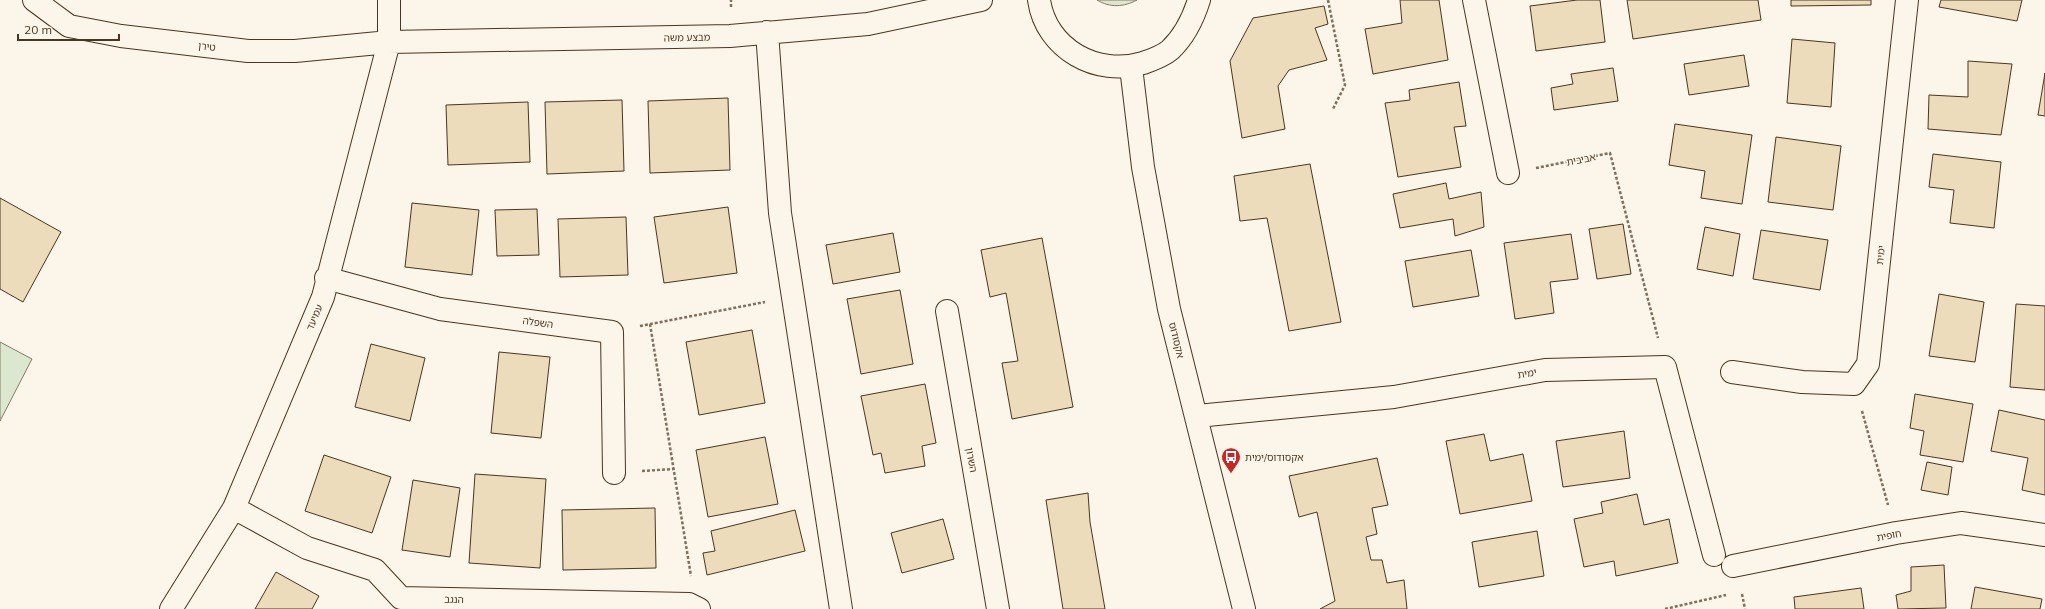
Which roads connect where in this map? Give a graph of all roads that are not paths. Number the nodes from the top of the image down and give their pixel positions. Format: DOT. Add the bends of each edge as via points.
graph roads {
  1 [pos="34,0"];
  2 [pos="389,0"];
  3 [pos="981,0"];
  4 [pos="1039,0"];
  5 [pos="1199,0"];
  6 [pos="1474,0"];
  7 [pos="1907,0"];
  8 [pos="767,32"];
  9 [pos="389,42"];
  10 [pos="1131,67"];
  11 [pos="1508,173"];
  12 [pos="326,278"];
  13 [pos="947,311"];
  14 [pos="1732,372"];
  15 [pos="1197,416"];
  16 [pos="614,473"];
  17 [pos="234,508"];
  18 [pos="2045,535"];
  19 [pos="1714,555"];
  20 [pos="1734,566"];
  21 [pos="694,606"];
  22 [pos="171,609"];
  23 [pos="841,609"];
  24 [pos="998,609"];
  25 [pos="1244,609"];
  1 -- 9 [label="street, טירן" via="69,26 121,36 248,51"];
  2 -- 9 [label="street, עמיעד"];
  3 -- 8 [label="street, מבצע משה" via="868,24"];
  4 -- 10 [label="street" via="1041,11 1051,31 1066,49 1086,61 1100,65"];
  5 -- 10 [label="street" via="1194,17 1169,51 1151,61"];
  6 -- 11 [label="street"];
  7 -- 14 [label="street, ימית" via="1868,364 1854,384 1802,382"];
  8 -- 9 [label="street, מבצע משה" via="730,36"];
  8 -- 23 [label="street" via="780,213"];
  9 -- 12 [label="street, עמיעד"];
  10 -- 15 [label="street, אקסודוס" via="1143,167 1169,309"];
  12 -- 16 [label="street, השפלה" via="440,309 612,332"];
  12 -- 17 [label="street, עמיעד" via="323,297"];
  13 -- 24 [label="street, השרון"];
  15 -- 19 [label="street, ימית" via="1394,397 1545,370 1665,367"];
  15 -- 25 [label="street, אקסודוס"];
  17 -- 21 [label="street, הנגב" via="307,548 375,570 401,598"];
  17 -- 22 [label="street, עמיעד"];
  18 -- 20 [label="street, חופית" via="1961,523 1896,533"];
}
